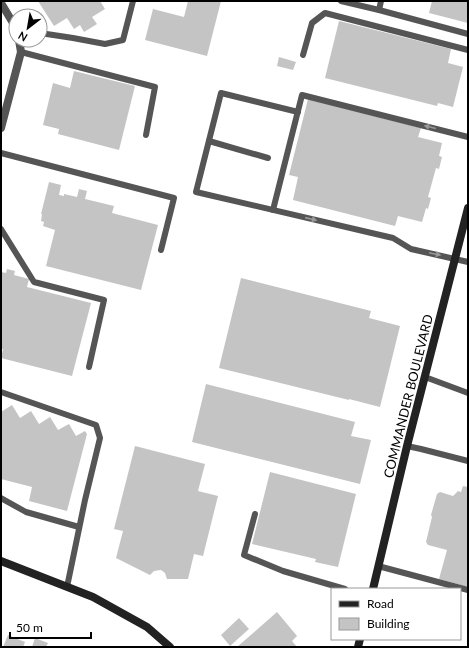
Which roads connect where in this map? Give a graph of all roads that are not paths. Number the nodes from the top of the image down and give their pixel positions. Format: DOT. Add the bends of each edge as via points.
graph roads {
  1 [pos="133,1"];
  2 [pos="341,1"];
  3 [pos="381,1"];
  4 [pos="1,3"];
  5 [pos="379,10"];
  6 [pos="8,15"];
  7 [pos="48,34"];
  8 [pos="468,34"];
  9 [pos="20,48"];
  10 [pos="468,50"];
  11 [pos="21,52"];
  12 [pos="303,55"];
  13 [pos="298,112"];
  14 [pos="1,128"];
  15 [pos="146,135"];
  16 [pos="468,137"];
  17 [pos="209,141"];
  18 [pos="1,153"];
  19 [pos="268,158"];
  20 [pos="468,208"];
  21 [pos="273,210"];
  22 [pos="1,229"];
  23 [pos="465,229"];
  24 [pos="161,250"];
  25 [pos="455,259"];
  26 [pos="468,262"];
  27 [pos="89,367"];
  28 [pos="425,377"];
  29 [pos="1,392"];
  30 [pos="468,393"];
  31 [pos="407,446"];
  32 [pos="468,461"];
  33 [pos="1,498"];
  34 [pos="255,514"];
  35 [pos="79,527"];
  36 [pos="1,561"];
  37 [pos="378,566"];
  38 [pos="67,587"];
  39 [pos="342,588"];
  40 [pos="373,588"];
  41 [pos="460,588"];
  42 [pos="170,647"];
  1 -- 7 [label="lane" via="123,40 105,44"];
  2 -- 5 [label="lane"];
  3 -- 5 [label="lane"];
  4 -- 6 [label="street"];
  5 -- 8 [label="lane"];
  9 -- 11 [label="street"];
  10 -- 12 [label="lane" via="325,13 312,23"];
  11 -- 14 [label="street"];
  11 -- 15 [label="lane" via="155,87"];
  16 -- 13 [label="lane, one-way" via="302,95"];
  13 -- 17 [label="lane" via="221,94"];
  13 -- 21 [label="lane"];
  17 -- 19 [label="lane"];
  17 -- 21 [label="lane" via="196,192"];
  18 -- 24 [label="lane" via="174,198"];
  20 -- 23 [label="street, COMMANDER BOULEVARD"];
  21 -- 25 [label="lane, one-way" via="393,238 411,249"];
  22 -- 27 [label="lane" via="34,282 104,300"];
  23 -- 25 [label="street, COMMANDER BOULEVARD"];
  25 -- 26 [label="lane"];
  25 -- 28 [label="street, COMMANDER BOULEVARD"];
  28 -- 30 [label="lane"];
  28 -- 31 [label="street, COMMANDER BOULEVARD"];
  29 -- 35 [label="lane" via="96,425 100,438"];
  31 -- 32 [label="lane"];
  31 -- 37 [label="street, COMMANDER BOULEVARD"];
  33 -- 35 [label="lane" via="26,512"];
  34 -- 39 [label="lane" via="244,555 283,571"];
  35 -- 38 [label="lane"];
  36 -- 38 [label="street"];
  37 -- 40 [label="street, COMMANDER BOULEVARD"];
  37 -- 41 [label="lane"];
  38 -- 42 [label="street" via="147,627"];
}
